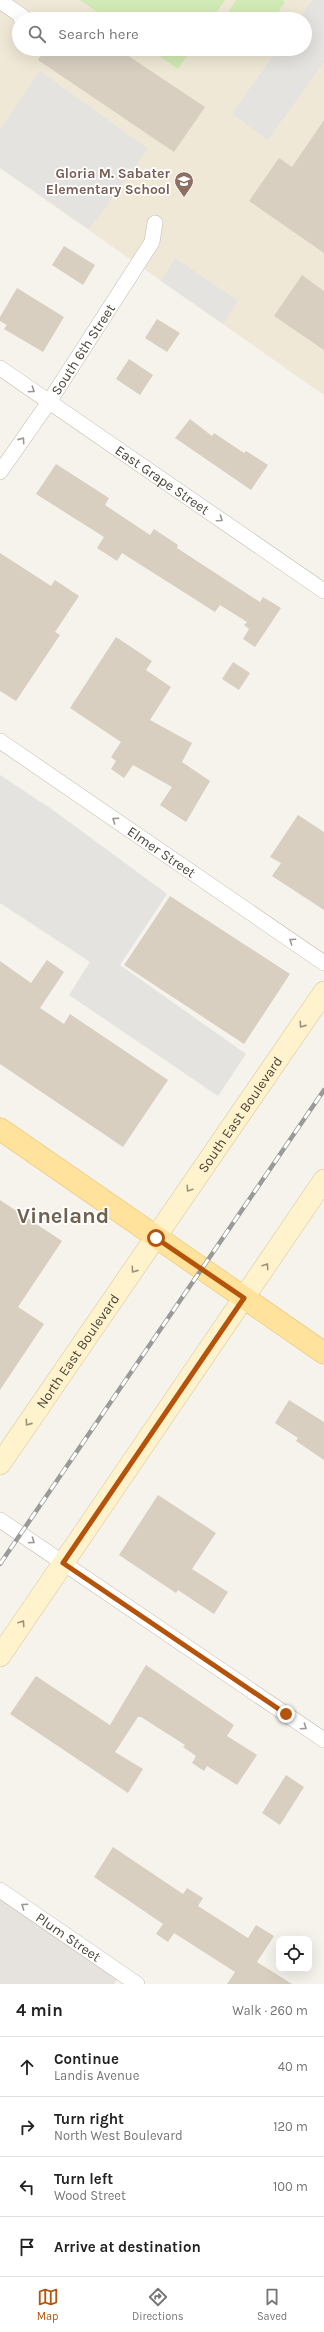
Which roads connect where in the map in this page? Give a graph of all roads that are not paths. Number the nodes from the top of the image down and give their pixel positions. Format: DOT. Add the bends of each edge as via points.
graph roads {
  1 [pos="0,1"];
  2 [pos="16,12"];
  3 [pos="155,223"];
  4 [pos="0,368"];
  5 [pos="49,402"];
  6 [pos="0,472"];
  7 [pos="324,591"];
  8 [pos="0,741"];
  9 [pos="324,963"];
  10 [pos="324,992"];
  11 [pos="0,1129"];
  12 [pos="324,1180"];
  13 [pos="156,1238"];
  14 [pos="244,1298"];
  15 [pos="324,1353"];
  16 [pos="0,1464"];
  17 [pos="0,1520"];
  18 [pos="63,1563"];
  19 [pos="0,1656"];
  20 [pos="324,1740"];
  21 [pos="0,1890"];
  22 [pos="137,1984"];
  1 -- 2 [label="street"];
  3 -- 5 [label="street, South 6th Street" via="152,242"];
  4 -- 5 [label="street, East Grape Street, one-way"];
  6 -- 5 [label="street, South 6th Street, one-way"];
  5 -- 7 [label="street, East Grape Street, one-way"];
  9 -- 8 [label="street, Elmer Street, one-way"];
  10 -- 13 [label="main road, South East Boulevard, one-way"];
  11 -- 13 [label="main road"];
  14 -- 12 [label="main road, one-way"];
  13 -- 14 [label="main road"];
  13 -- 16 [label="main road, North East Boulevard, one-way"];
  14 -- 15 [label="main road"];
  14 -- 18 [label="main road"];
  17 -- 18 [label="street, one-way"];
  19 -- 18 [label="main road, one-way"];
  18 -- 20 [label="street, one-way"];
  22 -- 21 [label="street, Plum Street, one-way"];
}
